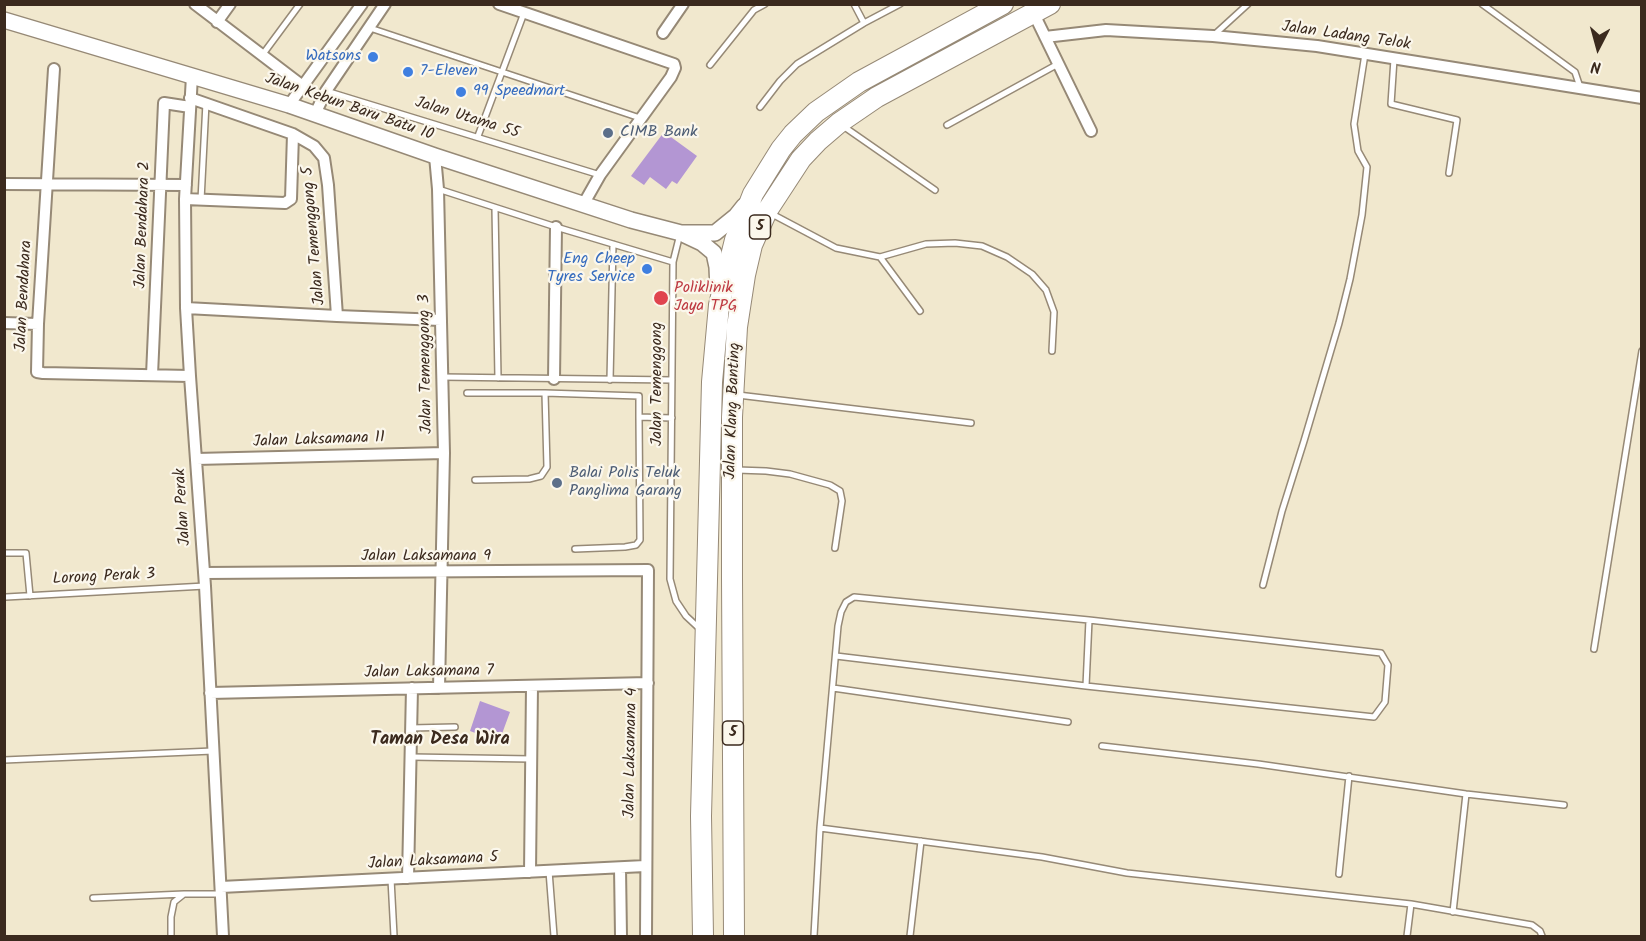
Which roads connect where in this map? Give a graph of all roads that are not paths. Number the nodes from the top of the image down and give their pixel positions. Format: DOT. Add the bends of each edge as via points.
graph roads {
  1 [pos="195,4"];
  2 [pos="230,4"];
  3 [pos="300,4"];
  4 [pos="362,4"];
  5 [pos="385,4"];
  6 [pos="499,4"];
  7 [pos="683,4"];
  8 [pos="765,4"];
  9 [pos="854,4"];
  10 [pos="900,4"];
  11 [pos="1003,4"];
  12 [pos="1248,4"];
  13 [pos="1482,4"];
  14 [pos="526,9"];
  15 [pos="1042,9"];
  16 [pos="4,20"];
  17 [pos="218,22"];
  18 [pos="864,23"];
  19 [pos="368,28"];
  20 [pos="663,33"];
  21 [pos="1213,36"];
  22 [pos="1045,37"];
  23 [pos="1365,53"];
  24 [pos="262,56"];
  25 [pos="1395,58"];
  26 [pos="1058,64"];
  27 [pos="710,65"];
  28 [pos="54,69"];
  29 [pos="502,72"];
  30 [pos="192,76"];
  31 [pos="304,87"];
  32 [pos="1581,88"];
  33 [pos="326,90"];
  34 [pos="1641,98"];
  35 [pos="190,102"];
  36 [pos="206,103"];
  37 [pos="289,105"];
  38 [pos="760,107"];
  39 [pos="315,114"];
  40 [pos="640,118"];
  41 [pos="839,123"];
  42 [pos="946,125"];
  43 [pos="1091,131"];
  44 [pos="293,134"];
  45 [pos="478,136"];
  46 [pos="435,156"];
  47 [pos="1449,173"];
  48 [pos="600,175"];
  49 [pos="4,184"];
  50 [pos="47,184"];
  51 [pos="160,185"];
  52 [pos="186,185"];
  53 [pos="438,189"];
  54 [pos="935,190"];
  55 [pos="753,194"];
  56 [pos="185,199"];
  57 [pos="201,200"];
  58 [pos="583,205"];
  59 [pos="495,208"];
  60 [pos="767,211"];
  61 [pos="556,227"];
  62 [pos="681,232"];
  63 [pos="613,244"];
  64 [pos="880,257"];
  65 [pos="673,262"];
  66 [pos="719,305"];
  67 [pos="186,308"];
  68 [pos="920,311"];
  69 [pos="338,316"];
  70 [pos="441,320"];
  71 [pos="4,323"];
  72 [pos="38,324"];
  73 [pos="1052,351"];
  74 [pos="1641,351"];
  75 [pos="152,375"];
  76 [pos="189,376"];
  77 [pos="442,377"];
  78 [pos="498,378"];
  79 [pos="554,379"];
  80 [pos="610,380"];
  81 [pos="672,380"];
  82 [pos="467,393"];
  83 [pos="545,393"];
  84 [pos="733,395"];
  85 [pos="639,417"];
  86 [pos="672,418"];
  87 [pos="970,423"];
  88 [pos="444,453"];
  89 [pos="196,459"];
  90 [pos="732,470"];
  91 [pos="475,480"];
  92 [pos="835,548"];
  93 [pos="575,549"];
  94 [pos="4,553"];
  95 [pos="648,570"];
  96 [pos="441,572"];
  97 [pos="204,573"];
  98 [pos="1263,585"];
  99 [pos="205,586"];
  100 [pos="30,596"];
  101 [pos="6,597"];
  102 [pos="1089,620"];
  103 [pos="705,633"];
  104 [pos="1594,649"];
  105 [pos="836,656"];
  106 [pos="648,683"];
  107 [pos="532,686"];
  108 [pos="1086,686"];
  109 [pos="440,687"];
  110 [pos="412,688"];
  111 [pos="833,688"];
  112 [pos="210,693"];
  113 [pos="1068,722"];
  114 [pos="455,727"];
  115 [pos="411,728"];
  116 [pos="1102,746"];
  117 [pos="213,751"];
  118 [pos="411,757"];
  119 [pos="531,759"];
  120 [pos="4,760"];
  121 [pos="1349,776"];
  122 [pos="1466,794"];
  123 [pos="1564,805"];
  124 [pos="820,828"];
  125 [pos="921,841"];
  126 [pos="645,866"];
  127 [pos="620,868"];
  128 [pos="549,871"];
  129 [pos="530,872"];
  130 [pos="1339,874"];
  131 [pos="408,878"];
  132 [pos="392,879"];
  133 [pos="221,890"];
  134 [pos="184,894"];
  135 [pos="93,898"];
  136 [pos="1411,904"];
  137 [pos="1453,912"];
  138 [pos="701,931"];
  139 [pos="734,935"];
  140 [pos="171,936"];
  141 [pos="223,936"];
  142 [pos="394,936"];
  143 [pos="554,936"];
  144 [pos="621,936"];
  145 [pos="646,936"];
  146 [pos="814,936"];
  147 [pos="910,936"];
  148 [pos="1407,936"];
  149 [pos="1542,936"];
  1 -- 17 [label="street"];
  2 -- 17 [label="street"];
  3 -- 24 [label="lane"];
  4 -- 31 [label="street"];
  5 -- 19 [label="street"];
  6 -- 14 [label="street"];
  7 -- 20 [label="street"];
  8 -- 27 [label="lane" via="754,10"];
  9 -- 18 [label="lane"];
  10 -- 18 [label="lane"];
  11 -- 55 [label="highway, Jalan Klang Banting / 5" via="833,99 793,134"];
  12 -- 21 [label="lane"];
  13 -- 32 [label="lane" via="1575,72"];
  14 -- 29 [label="lane"];
  14 -- 40 [label="street" via="674,64 671,77"];
  15 -- 22 [label="street"];
  15 -- 41 [label="highway, Jalan Klang Banting / 5" via="877,97"];
  16 -- 30 [label="street, Jalan Kebun Baru Batu 10"];
  17 -- 24 [label="street"];
  18 -- 38 [label="lane" via="797,64"];
  19 -- 29 [label="lane"];
  19 -- 33 [label="street"];
  21 -- 22 [label="street, Jalan Ladang Telok" via="1106,30"];
  21 -- 23 [label="street, Jalan Ladang Telok"];
  22 -- 26 [label="street"];
  23 -- 25 [label="street, Jalan Ladang Telok"];
  23 -- 98 [label="lane" via="1354,124 1358,151 1367,167 1350,279"];
  24 -- 31 [label="street"];
  25 -- 32 [label="street, Jalan Ladang Telok"];
  25 -- 47 [label="lane" via="1391,104 1457,120"];
  26 -- 42 [label="lane"];
  26 -- 43 [label="street"];
  28 -- 50 [label="street, Jalan Bendahara"];
  29 -- 40 [label="lane"];
  29 -- 45 [label="lane"];
  30 -- 35 [label="street, Jalan Perak"];
  30 -- 37 [label="street, Jalan Kebun Baru Batu 10"];
  31 -- 37 [label="street"];
  32 -- 34 [label="street, Jalan Ladang Telok"];
  33 -- 39 [label="street"];
  33 -- 45 [label="lane, Jalan Utama 55"];
  35 -- 36 [label="street, Jalan Temenggong 5"];
  35 -- 51 [label="street, Jalan Bendahara 2" via="164,103"];
  35 -- 52 [label="street, Jalan Perak"];
  36 -- 44 [label="street, Jalan Temenggong 5"];
  36 -- 57 [label="lane"];
  37 -- 39 [label="street, Jalan Kebun Baru Batu 10"];
  39 -- 46 [label="street, Jalan Kebun Baru Batu 10"];
  40 -- 48 [label="street"];
  41 -- 54 [label="lane"];
  41 -- 60 [label="highway, Jalan Klang Banting / 5" via="801,159"];
  44 -- 57 [label="street" via="291,199 285,203"];
  44 -- 69 [label="street, Jalan Temenggong 5" via="314,146 324,158"];
  45 -- 48 [label="lane, Jalan Utama 55"];
  46 -- 53 [label="street, Jalan Temenggong 3"];
  46 -- 58 [label="street, Jalan Kebun Baru Batu 10"];
  48 -- 58 [label="street"];
  49 -- 50 [label="street"];
  50 -- 51 [label="street"];
  50 -- 72 [label="street, Jalan Bendahara"];
  51 -- 52 [label="street"];
  51 -- 75 [label="street, Jalan Bendahara 2"];
  52 -- 56 [label="street, Jalan Perak"];
  53 -- 59 [label="lane"];
  53 -- 70 [label="street, Jalan Temenggong 3"];
  55 -- 62 [label="street" via="736,216 715,233"];
  55 -- 66 [label="highway, Jalan Klang Banting / 5" via="735,240"];
  56 -- 57 [label="street"];
  56 -- 67 [label="street, Jalan Perak"];
  58 -- 62 [label="street, Jalan Kebun Baru Batu 10"];
  59 -- 61 [label="lane"];
  59 -- 78 [label="lane"];
  60 -- 64 [label="lane" via="836,248"];
  60 -- 84 [label="highway, Jalan Klang Banting / 5" via="752,245 740,297"];
  61 -- 63 [label="lane"];
  61 -- 79 [label="street"];
  62 -- 65 [label="lane, Jalan Temenggong"];
  62 -- 66 [label="street" via="714,253"];
  63 -- 65 [label="lane"];
  63 -- 80 [label="lane"];
  64 -- 68 [label="lane"];
  64 -- 73 [label="lane" via="926,244 955,243 982,246 1007,257 1032,274 1046,290 1054,312"];
  65 -- 81 [label="lane, Jalan Temenggong"];
  66 -- 103 [label="highway, Jalan Klang Banting / 5" via="712,382"];
  67 -- 69 [label="street"];
  67 -- 76 [label="street, Jalan Perak"];
  69 -- 70 [label="street"];
  70 -- 77 [label="street, Jalan Temenggong 3"];
  71 -- 72 [label="street"];
  72 -- 75 [label="street, Jalan Bendahara" via="37,372"];
  74 -- 104 [label="lane"];
  75 -- 76 [label="street, Jalan Bendahara"];
  76 -- 89 [label="street, Jalan Perak"];
  77 -- 78 [label="lane"];
  77 -- 88 [label="street, Jalan Temenggong 3"];
  78 -- 79 [label="lane"];
  79 -- 80 [label="lane"];
  80 -- 81 [label="lane"];
  81 -- 86 [label="lane, Jalan Temenggong"];
  82 -- 83 [label="lane"];
  83 -- 85 [label="lane" via="639,396"];
  83 -- 91 [label="lane" via="547,467 541,476"];
  84 -- 87 [label="lane"];
  84 -- 90 [label="highway, Jalan Klang Banting / 5"];
  85 -- 86 [label="lane"];
  85 -- 93 [label="lane" via="640,540 625,547"];
  86 -- 103 [label="lane, Jalan Temenggong" via="670,579 676,601"];
  88 -- 89 [label="street, Jalan Laksamana 11"];
  88 -- 96 [label="street, Jalan Temenggong 3"];
  89 -- 97 [label="street, Jalan Perak"];
  90 -- 92 [label="lane" via="790,474 840,491"];
  90 -- 139 [label="highway, Jalan Klang Banting / 5"];
  94 -- 100 [label="lane" via="26,553"];
  95 -- 96 [label="street, Jalan Laksamana 9"];
  95 -- 106 [label="street, Jalan Laksamana 4"];
  96 -- 97 [label="street, Jalan Laksamana 9"];
  96 -- 109 [label="street, Jalan Temenggong 3"];
  97 -- 99 [label="street, Jalan Perak"];
  99 -- 100 [label="lane, Lorong Perak 3"];
  99 -- 112 [label="street, Jalan Perak"];
  100 -- 101 [label="lane, Lorong Perak 3"];
  102 -- 105 [label="lane" via="854,597 846,602 842,612"];
  102 -- 108 [label="lane"];
  102 -- 108 [label="lane" via="1381,653 1388,665 1385,702 1374,717"];
  103 -- 138 [label="highway, Jalan Klang Banting / 5"];
  105 -- 108 [label="lane"];
  105 -- 111 [label="lane"];
  106 -- 107 [label="street, Jalan Laksamana 7"];
  106 -- 126 [label="street, Jalan Laksamana 4"];
  107 -- 109 [label="street, Jalan Laksamana 7"];
  107 -- 119 [label="street"];
  109 -- 110 [label="street, Jalan Laksamana 7"];
  110 -- 112 [label="street, Jalan Laksamana 7"];
  110 -- 115 [label="street"];
  111 -- 113 [label="lane"];
  111 -- 124 [label="lane"];
  112 -- 117 [label="street, Jalan Perak"];
  114 -- 115 [label="lane"];
  115 -- 118 [label="street"];
  116 -- 121 [label="lane"];
  117 -- 120 [label="lane"];
  117 -- 133 [label="street, Jalan Perak"];
  118 -- 119 [label="lane"];
  118 -- 131 [label="street"];
  119 -- 129 [label="street"];
  121 -- 122 [label="lane"];
  121 -- 130 [label="lane"];
  122 -- 123 [label="lane"];
  122 -- 137 [label="lane"];
  124 -- 125 [label="lane"];
  124 -- 146 [label="lane"];
  125 -- 136 [label="lane" via="1127,873"];
  125 -- 147 [label="lane"];
  126 -- 127 [label="street, Jalan Laksamana 5"];
  126 -- 145 [label="street, Jalan Laksamana 4"];
  127 -- 128 [label="street, Jalan Laksamana 5"];
  127 -- 144 [label="street"];
  128 -- 129 [label="street, Jalan Laksamana 5"];
  128 -- 143 [label="lane"];
  129 -- 131 [label="street, Jalan Laksamana 5"];
  131 -- 132 [label="street, Jalan Laksamana 5"];
  132 -- 133 [label="street, Jalan Laksamana 5"];
  132 -- 142 [label="lane"];
  133 -- 134 [label="lane"];
  133 -- 141 [label="street, Jalan Perak"];
  134 -- 135 [label="lane"];
  134 -- 140 [label="lane" via="174,902"];
  136 -- 137 [label="lane"];
  136 -- 148 [label="lane"];
  137 -- 149 [label="lane" via="1532,925"];
}
